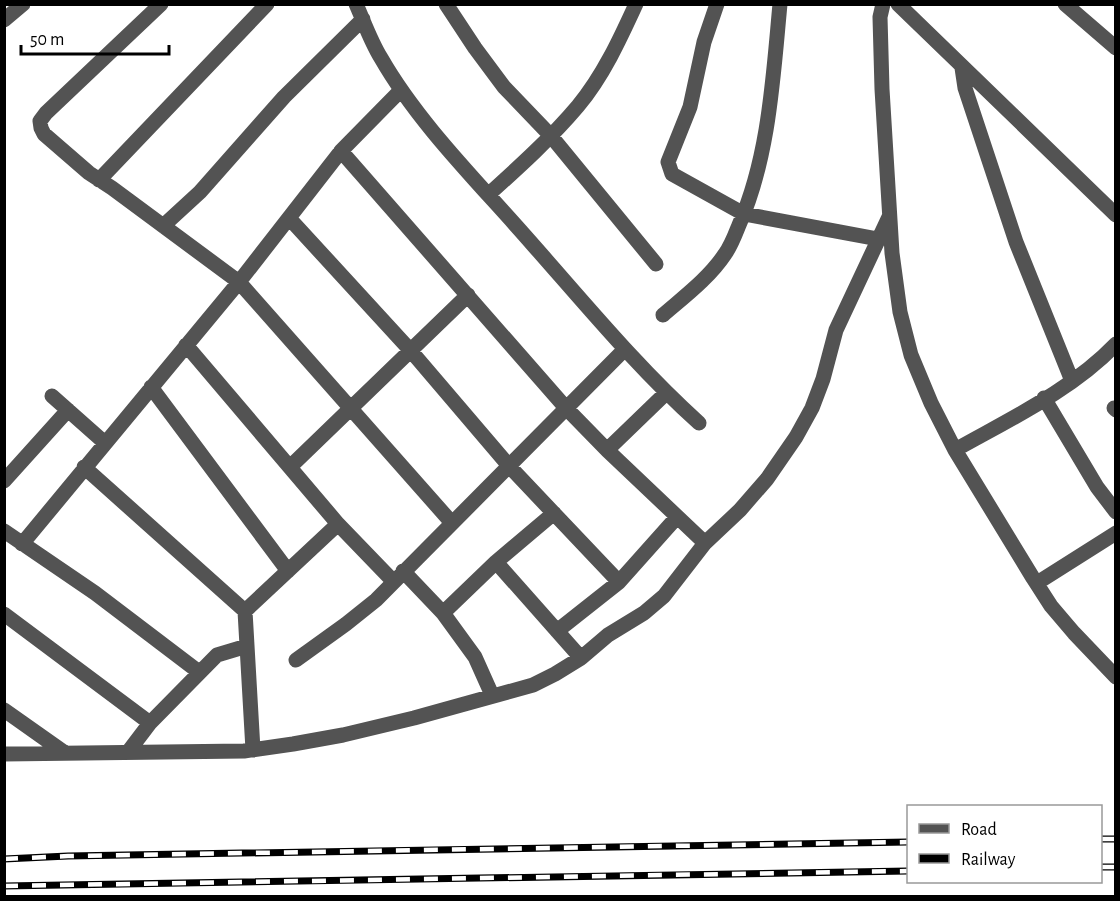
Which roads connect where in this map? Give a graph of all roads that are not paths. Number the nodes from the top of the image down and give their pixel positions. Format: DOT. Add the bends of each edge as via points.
graph roads {
  1 [pos="161,4"];
  2 [pos="267,4"];
  3 [pos="356,4"];
  4 [pos="446,4"];
  5 [pos="636,4"];
  6 [pos="717,4"];
  7 [pos="780,4"];
  8 [pos="883,4"];
  9 [pos="898,4"];
  10 [pos="1065,4"];
  11 [pos="363,19"];
  12 [pos="1116,48"];
  13 [pos="962,68"];
  14 [pos="401,90"];
  15 [pos="551,136"];
  16 [pos="341,151"];
  17 [pos="99,180"];
  18 [pos="489,194"];
  19 [pos="744,214"];
  20 [pos="1116,215"];
  21 [pos="890,217"];
  22 [pos="289,218"];
  23 [pos="163,226"];
  24 [pos="878,239"];
  25 [pos="656,264"];
  26 [pos="238,282"];
  27 [pos="468,295"];
  28 [pos="663,315"];
  29 [pos="186,345"];
  30 [pos="1116,345"];
  31 [pos="625,349"];
  32 [pos="411,351"];
  33 [pos="1072,381"];
  34 [pos="151,387"];
  35 [pos="666,393"];
  36 [pos="52,396"];
  37 [pos="1044,398"];
  38 [pos="566,408"];
  39 [pos="351,409"];
  40 [pos="68,410"];
  41 [pos="699,423"];
  42 [pos="105,443"];
  43 [pos="607,450"];
  44 [pos="955,450"];
  45 [pos="291,466"];
  46 [pos="509,466"];
  47 [pos="84,467"];
  48 [pos="4,481"];
  49 [pos="1116,512"];
  50 [pos="554,513"];
  51 [pos="677,517"];
  52 [pos="452,523"];
  53 [pos="338,524"];
  54 [pos="4,531"];
  55 [pos="1116,533"];
  56 [pos="705,543"];
  57 [pos="22,544"];
  58 [pos="496,562"];
  59 [pos="288,571"];
  60 [pos="398,576"];
  61 [pos="619,582"];
  62 [pos="1037,584"];
  63 [pos="245,611"];
  64 [pos="443,613"];
  65 [pos="4,614"];
  66 [pos="557,631"];
  67 [pos="247,646"];
  68 [pos="581,658"];
  69 [pos="296,660"];
  70 [pos="199,672"];
  71 [pos="1116,677"];
  72 [pos="492,695"];
  73 [pos="4,710"];
  74 [pos="150,723"];
  75 [pos="254,750"];
  76 [pos="128,752"];
  77 [pos="4,753"];
  78 [pos="65,753"];
  1 -- 17 [label="street" via="40,121 44,134"];
  2 -- 17 [label="street"];
  3 -- 11 [label="street"];
  4 -- 15 [label="street" via="490,70"];
  5 -- 15 [label="street" via="599,77"];
  6 -- 19 [label="street" via="690,107 668,167 672,174"];
  7 -- 19 [label="street" via="764,131"];
  8 -- 21 [label="street" via="882,89"];
  9 -- 13 [label="street"];
  10 -- 12 [label="street"];
  11 -- 14 [label="street"];
  11 -- 23 [label="street"];
  13 -- 20 [label="street"];
  13 -- 33 [label="street" via="965,88 1016,242"];
  14 -- 16 [label="street"];
  14 -- 18 [label="street"];
  15 -- 18 [label="street"];
  15 -- 25 [label="street"];
  16 -- 22 [label="street"];
  16 -- 27 [label="street"];
  17 -- 23 [label="street"];
  18 -- 31 [label="street"];
  19 -- 24 [label="street"];
  19 -- 28 [label="street" via="716,267"];
  21 -- 24 [label="street"];
  21 -- 44 [label="street" via="900,312 911,355"];
  22 -- 26 [label="street"];
  22 -- 32 [label="street"];
  23 -- 26 [label="street"];
  24 -- 56 [label="street" via="836,330 824,378 796,437 767,479"];
  26 -- 29 [label="street"];
  26 -- 39 [label="street"];
  27 -- 32 [label="street"];
  27 -- 38 [label="street"];
  29 -- 34 [label="street"];
  29 -- 45 [label="street"];
  30 -- 33 [label="street"];
  31 -- 35 [label="street"];
  31 -- 38 [label="street"];
  32 -- 39 [label="street"];
  32 -- 46 [label="street"];
  33 -- 37 [label="street"];
  34 -- 42 [label="street"];
  34 -- 59 [label="street"];
  35 -- 41 [label="street"];
  35 -- 43 [label="street"];
  36 -- 40 [label="street"];
  37 -- 44 [label="street"];
  37 -- 49 [label="street"];
  38 -- 43 [label="street"];
  38 -- 46 [label="street"];
  39 -- 45 [label="street"];
  39 -- 52 [label="street"];
  40 -- 42 [label="street"];
  40 -- 48 [label="street"];
  42 -- 47 [label="street"];
  43 -- 51 [label="street"];
  44 -- 62 [label="street"];
  45 -- 53 [label="street"];
  46 -- 50 [label="street"];
  46 -- 52 [label="street"];
  47 -- 57 [label="street"];
  47 -- 63 [label="street"];
  50 -- 58 [label="street"];
  50 -- 61 [label="street"];
  51 -- 56 [label="street"];
  51 -- 61 [label="street"];
  52 -- 60 [label="street"];
  53 -- 59 [label="street"];
  53 -- 60 [label="street"];
  54 -- 57 [label="street"];
  55 -- 62 [label="street"];
  56 -- 68 [label="street" via="664,596"];
  57 -- 70 [label="street"];
  58 -- 64 [label="street"];
  58 -- 66 [label="street"];
  59 -- 63 [label="street"];
  60 -- 64 [label="street"];
  60 -- 69 [label="street" via="376,600"];
  61 -- 66 [label="street"];
  62 -- 71 [label="street" via="1074,633"];
  63 -- 67 [label="street"];
  64 -- 72 [label="street" via="475,657"];
  65 -- 74 [label="street"];
  66 -- 68 [label="street"];
  67 -- 70 [label="street" via="217,654"];
  67 -- 75 [label="street"];
  68 -- 72 [label="street" via="533,685"];
  70 -- 74 [label="street"];
  72 -- 75 [label="street" via="343,735"];
  73 -- 78 [label="street"];
  74 -- 76 [label="street"];
  75 -- 76 [label="street"];
  76 -- 78 [label="street"];
  77 -- 78 [label="street"];
}
